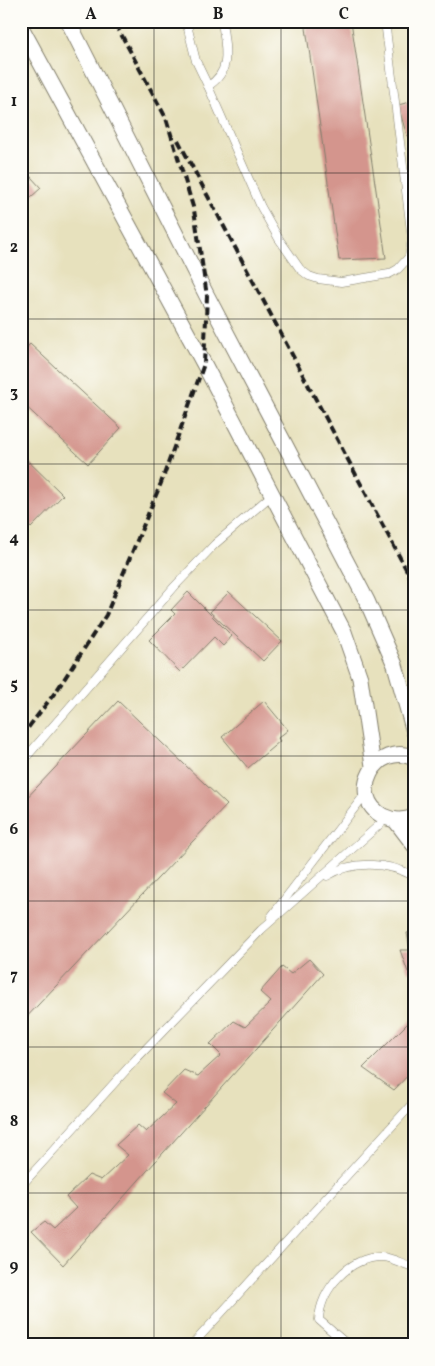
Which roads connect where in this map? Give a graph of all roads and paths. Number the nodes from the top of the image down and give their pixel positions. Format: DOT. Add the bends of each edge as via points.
graph roads {
  1 [pos="68,21"];
  2 [pos="186,21"];
  3 [pos="222,21"];
  4 [pos="385,21"];
  5 [pos="21,27"];
  6 [pos="208,86"];
  7 [pos="273,494"];
  8 [pos="414,732"];
  9 [pos="414,758"];
  10 [pos="21,763"];
  11 [pos="373,766"];
  12 [pos="366,793"];
  13 [pos="414,817"];
  14 [pos="391,819"];
  15 [pos="414,845"];
  16 [pos="414,876"];
  17 [pos="313,885"];
  18 [pos="261,930"];
  19 [pos="414,1102"];
  20 [pos="21,1186"];
  21 [pos="414,1268"];
  22 [pos="192,1345"];
  23 [pos="348,1345"];
  1 -- 8 [label="street" via="211,304 367,601 395,666"];
  2 -- 6 [label="lane" via="196,61"];
  3 -- 6 [label="lane" via="224,71"];
  4 -- 6 [label="lane" via="412,239 409,257 398,270 389,274 341,282 318,280 300,269 261,207"];
  5 -- 7 [label="street"];
  7 -- 10 [label="lane" via="215,544 175,586"];
  7 -- 11 [label="street" via="355,658 366,702"];
  9 -- 11 [label="street" via="403,754 390,755"];
  11 -- 12 [label="street" via="366,782"];
  12 -- 14 [label="street" via="375,810"];
  12 -- 18 [label="lane"];
  13 -- 14 [label="street"];
  14 -- 15 [label="street"];
  14 -- 17 [label="lane"];
  16 -- 17 [label="lane" via="388,866 366,865 337,871"];
  17 -- 18 [label="lane"];
  18 -- 20 [label="lane" via="137,1058"];
  19 -- 22 [label="lane"];
  21 -- 23 [label="lane" via="383,1257 366,1258 338,1276 320,1306 319,1320"];
}
